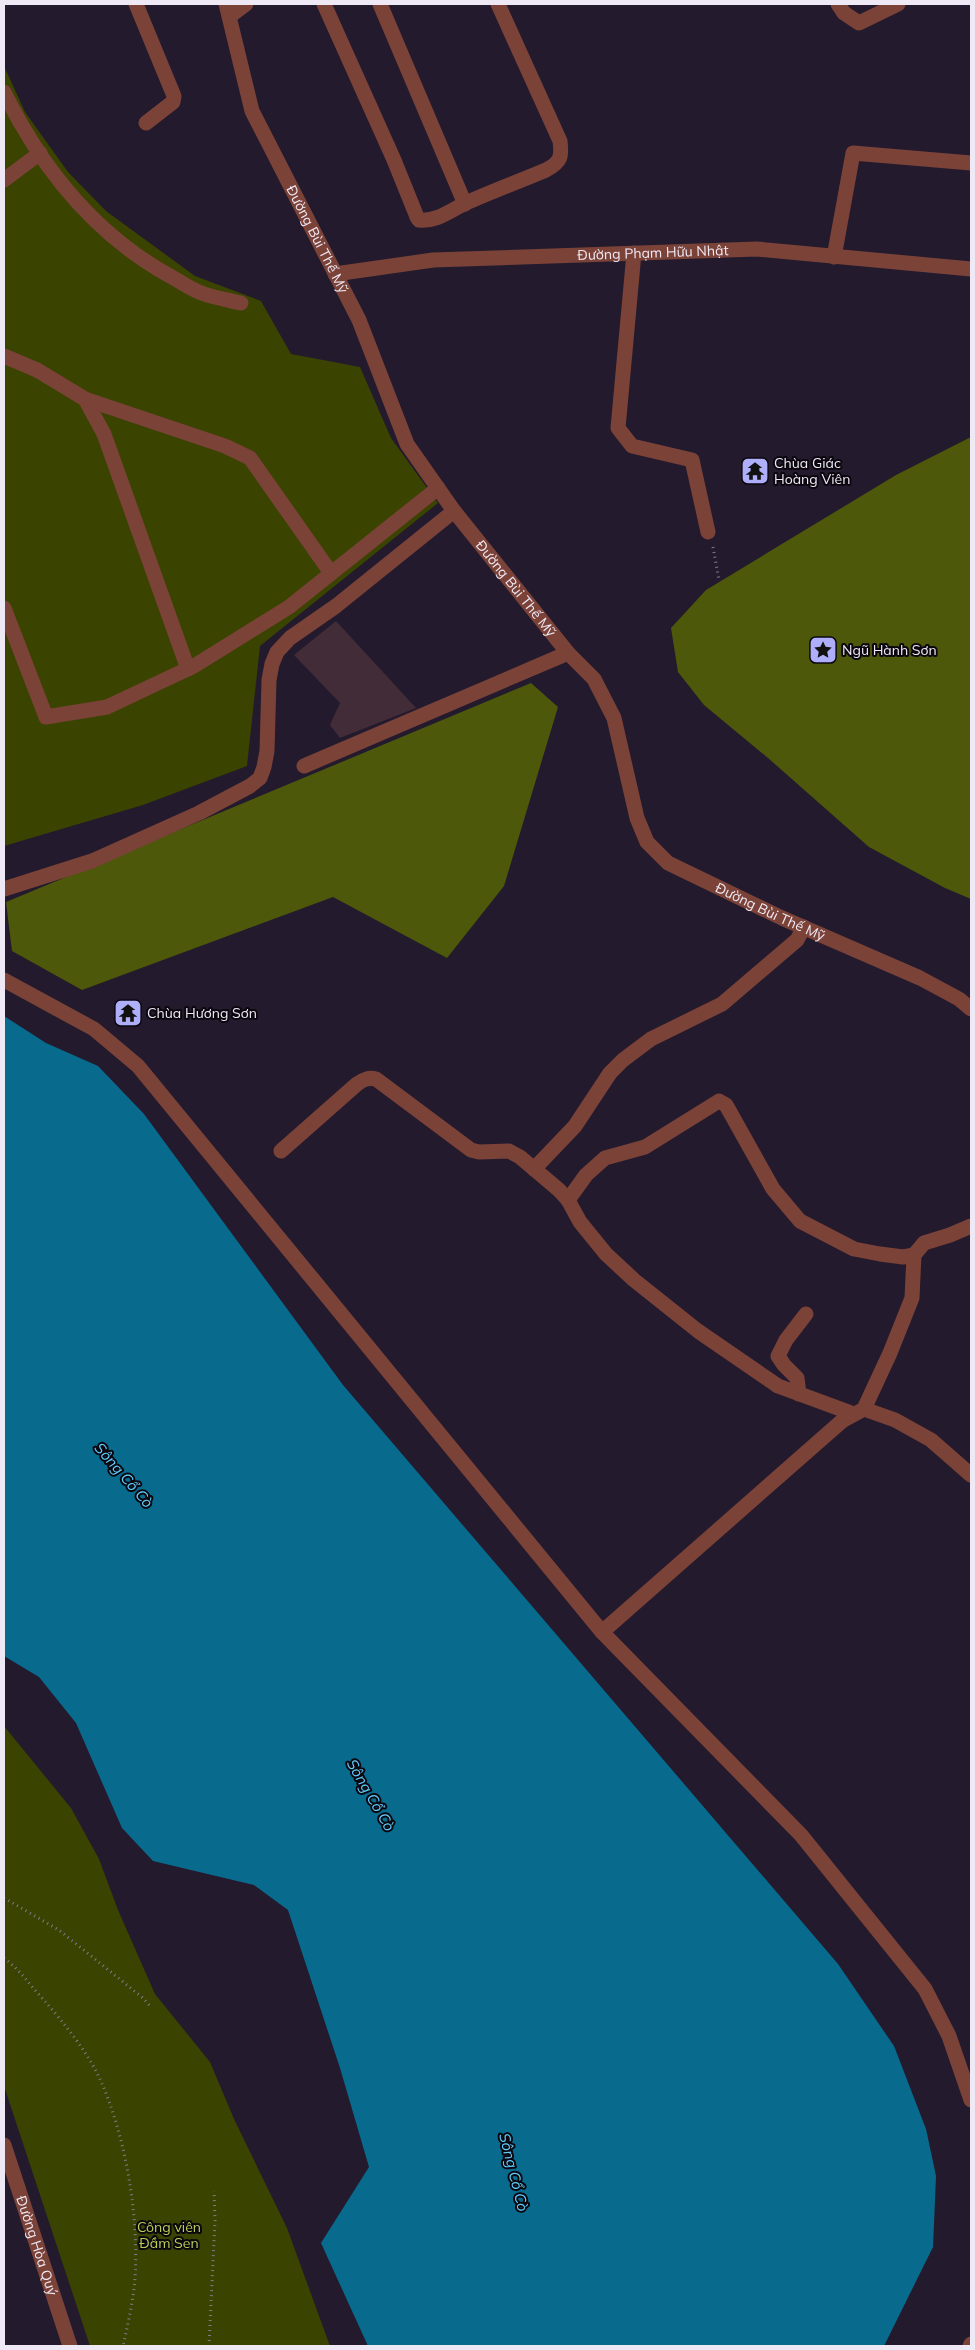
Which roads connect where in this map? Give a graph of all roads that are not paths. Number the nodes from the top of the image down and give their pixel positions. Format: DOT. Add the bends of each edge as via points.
graph roads {
  1 [pos="136,4"];
  2 [pos="246,4"];
  3 [pos="324,4"];
  4 [pos="380,4"];
  5 [pos="498,4"];
  6 [pos="838,4"];
  7 [pos="898,4"];
  8 [pos="228,10"];
  9 [pos="4,92"];
  10 [pos="146,123"];
  11 [pos="40,153"];
  12 [pos="971,163"];
  13 [pos="4,180"];
  14 [pos="465,204"];
  15 [pos="634,253"];
  16 [pos="834,257"];
  17 [pos="971,269"];
  18 [pos="335,274"];
  19 [pos="241,303"];
  20 [pos="4,356"];
  21 [pos="85,399"];
  22 [pos="438,488"];
  23 [pos="454,511"];
  24 [pos="708,532"];
  25 [pos="331,573"];
  26 [pos="4,608"];
  27 [pos="568,653"];
  28 [pos="188,669"];
  29 [pos="304,766"];
  30 [pos="4,890"];
  31 [pos="804,928"];
  32 [pos="4,980"];
  33 [pos="971,1009"];
  34 [pos="281,1151"];
  35 [pos="534,1169"];
  36 [pos="568,1200"];
  37 [pos="971,1226"];
  38 [pos="914,1255"];
  39 [pos="806,1314"];
  40 [pos="798,1394"];
  41 [pos="859,1411"];
  42 [pos="971,1475"];
  43 [pos="602,1632"];
  44 [pos="971,2100"];
  45 [pos="4,2145"];
  46 [pos="10,2184"];
  47 [pos="70,2346"];
  1 -- 10 [label="street" via="174,96 173,102"];
  2 -- 8 [label="street"];
  3 -- 14 [label="street" via="416,217 419,220 440,217"];
  4 -- 14 [label="street"];
  5 -- 14 [label="street" via="560,141 562,156 558,164 546,170"];
  6 -- 7 [label="street" via="844,13 859,23"];
  8 -- 18 [label="street, Đường Bùi Thế Mỹ" via="252,111"];
  9 -- 11 [label="street" via="21,126"];
  11 -- 13 [label="street"];
  11 -- 19 [label="street" via="78,206 117,242 202,293"];
  12 -- 16 [label="street" via="853,153"];
  15 -- 16 [label="street, Đường Phạm Hữu Nhật" via="757,250"];
  15 -- 18 [label="street, Đường Phạm Hữu Nhật" via="433,260"];
  15 -- 24 [label="street" via="618,428 632,446 692,460"];
  16 -- 17 [label="street, Đường Phạm Hữu Nhật"];
  18 -- 22 [label="street, Đường Bùi Thế Mỹ" via="359,320 408,444"];
  20 -- 21 [label="street" via="37,370"];
  21 -- 25 [label="street" via="226,446 250,458"];
  21 -- 28 [label="street" via="104,434"];
  22 -- 23 [label="street, Đường Bùi Thế Mỹ"];
  22 -- 25 [label="street"];
  23 -- 27 [label="street, Đường Bùi Thế Mỹ"];
  23 -- 30 [label="street" via="336,606 290,638 277,652 269,680 267,751 260,778 199,813 92,861"];
  25 -- 28 [label="street" via="289,607"];
  26 -- 28 [label="street" via="46,717 107,708"];
  27 -- 29 [label="street"];
  27 -- 31 [label="street, Đường Bùi Thế Mỹ" via="594,679 614,718 637,818 647,842 668,863"];
  31 -- 33 [label="street, Đường Bùi Thế Mỹ" via="920,978"];
  31 -- 35 [label="street" via="797,940 722,1004 658,1036 623,1060 610,1073 575,1126"];
  32 -- 43 [label="street" via="94,1030 138,1066"];
  34 -- 35 [label="street" via="342,1096 371,1077 471,1150 509,1151"];
  35 -- 36 [label="street"];
  36 -- 38 [label="street" via="586,1175 605,1158 645,1147 719,1101 726,1105 773,1188 800,1221 854,1249 903,1257"];
  36 -- 40 [label="street" via="593,1238 634,1280 757,1373"];
  37 -- 38 [label="street" via="924,1243"];
  38 -- 41 [label="street" via="912,1298 890,1353"];
  39 -- 40 [label="street" via="778,1356 797,1378"];
  40 -- 41 [label="street"];
  41 -- 42 [label="street" via="896,1420 931,1440"];
  41 -- 43 [label="street" via="842,1422"];
  43 -- 44 [label="street" via="801,1835 925,1989 949,2036"];
  45 -- 46 [label="street, Đường Hòa Quý"];
  46 -- 47 [label="street, Đường Hòa Quý"];
}
